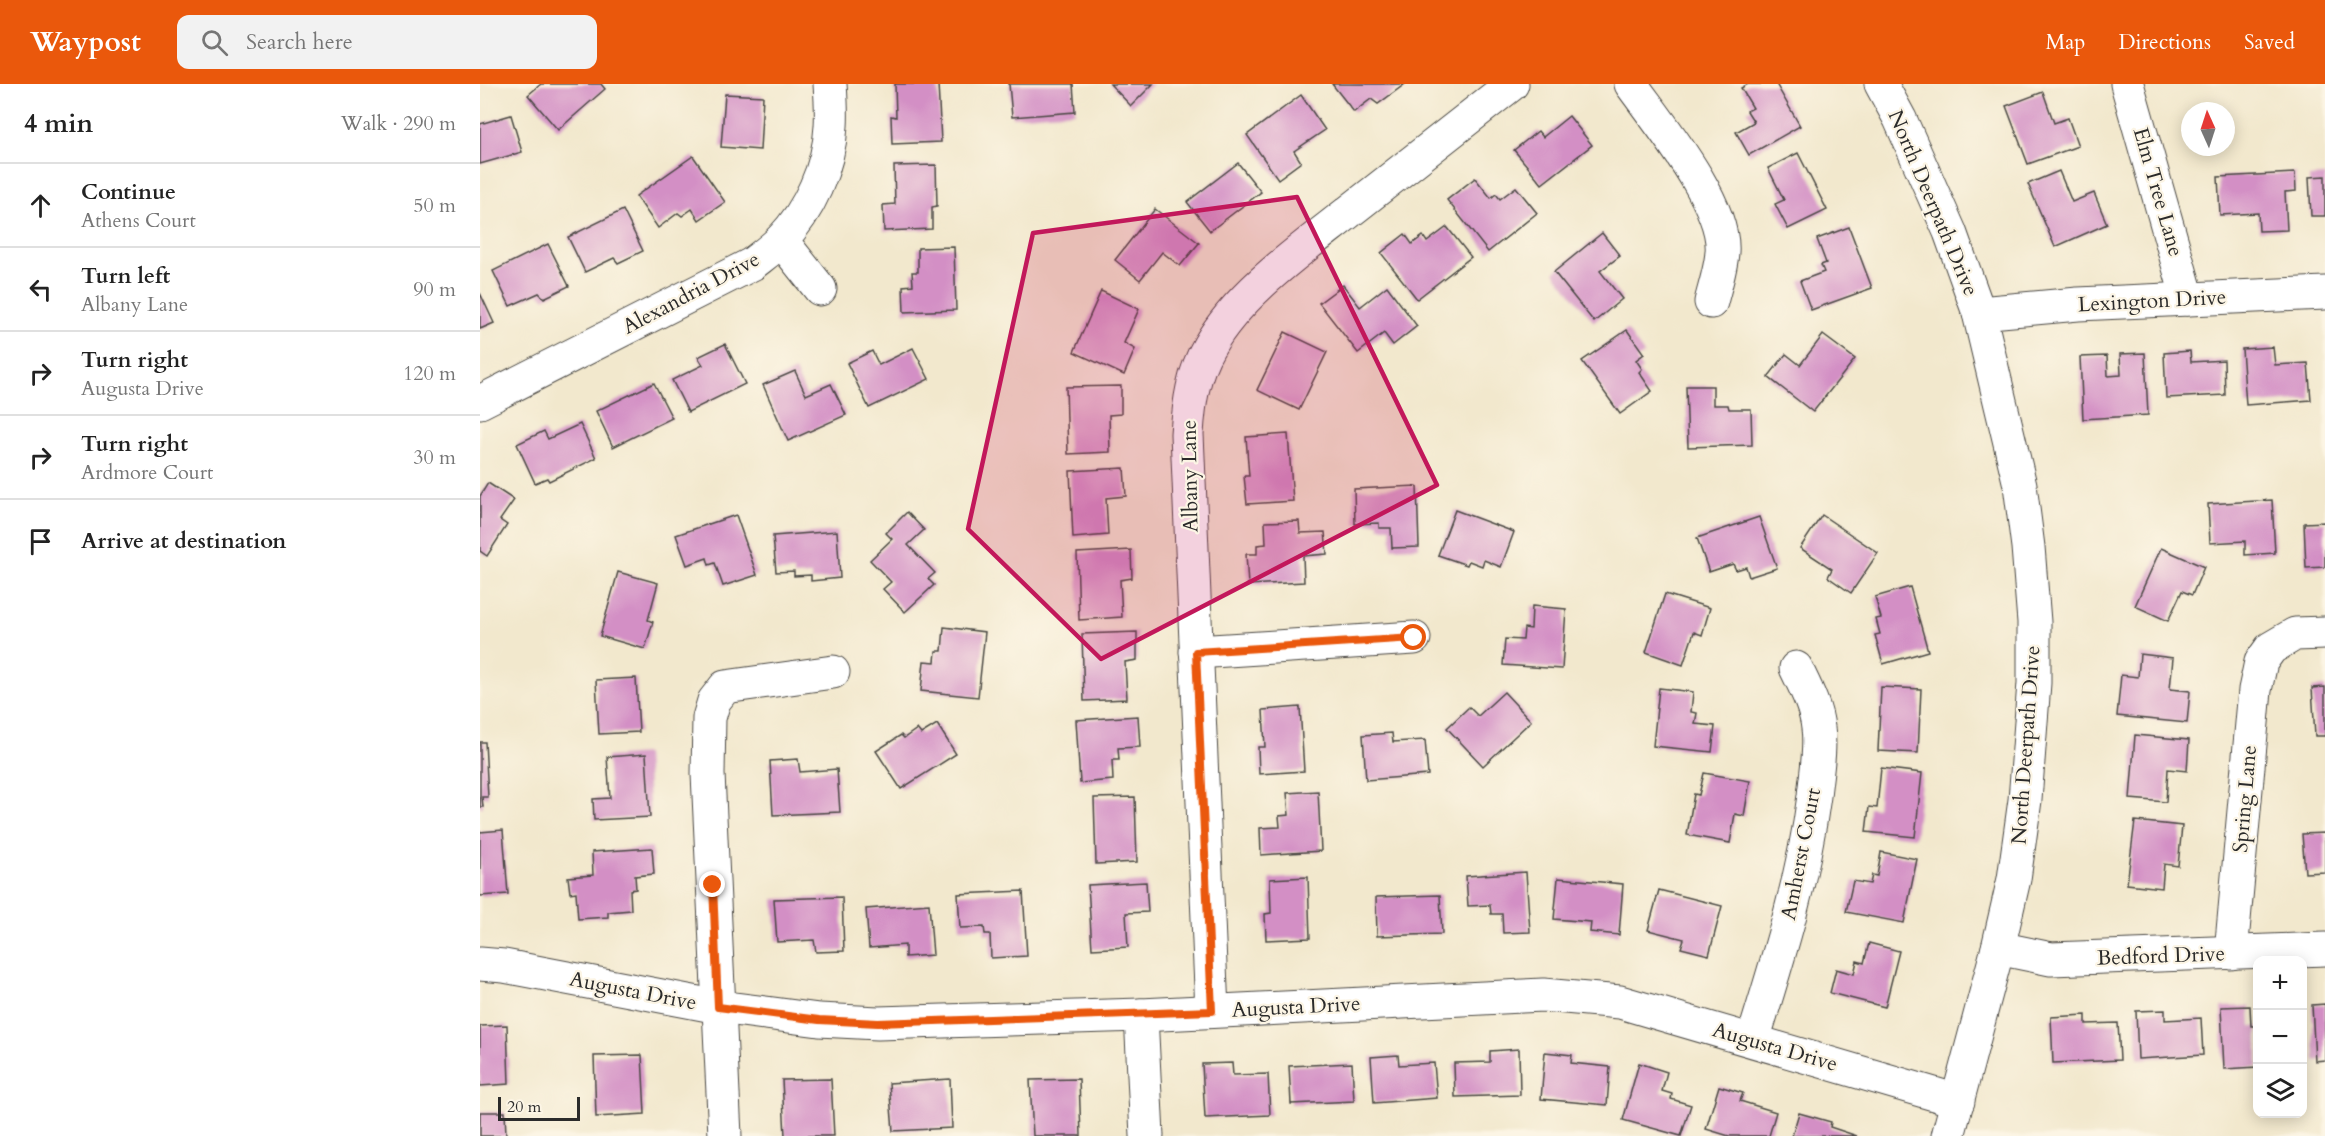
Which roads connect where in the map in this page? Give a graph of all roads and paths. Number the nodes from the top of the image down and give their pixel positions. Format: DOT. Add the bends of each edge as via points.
graph roads {
  1 [pos="830,84"];
  2 [pos="1512,84"];
  3 [pos="1631,84"];
  4 [pos="1881,84"];
  5 [pos="2127,84"];
  6 [pos="781,240"];
  7 [pos="820,288"];
  8 [pos="2325,293"];
  9 [pos="2188,299"];
  10 [pos="1711,302"];
  11 [pos="1979,313"];
  12 [pos="480,402"];
  13 [pos="2325,633"];
  14 [pos="1414,638"];
  15 [pos="1196,652"];
  16 [pos="1796,668"];
  17 [pos="833,672"];
  18 [pos="1998,948"];
  19 [pos="2325,949"];
  20 [pos="2231,953"];
  21 [pos="480,964"];
  22 [pos="718,1007"];
  23 [pos="1212,1011"];
  24 [pos="1141,1014"];
  25 [pos="1753,1040"];
  26 [pos="1958,1101"];
  27 [pos="725,1136"];
  28 [pos="1147,1136"];
  29 [pos="1948,1136"];
  1 -- 6 [label="street, Alexandria Drive" via="828,152 815,188"];
  2 -- 15 [label="street, Albany Lane" via="1246,297 1209,346 1195,378 1186,434"];
  3 -- 10 [label="street" via="1684,158 1712,206 1722,251"];
  4 -- 11 [label="street, North Deerpath Drive" via="1950,232"];
  5 -- 9 [label="street, Elm Tree Lane"];
  6 -- 7 [label="street"];
  6 -- 12 [label="street, Alexandria Drive" via="752,264"];
  8 -- 9 [label="street, Lexington Drive"];
  9 -- 11 [label="street, Lexington Drive"];
  11 -- 18 [label="street, North Deerpath Drive" via="2020,484 2034,622 2034,683 2025,800 2014,879"];
  13 -- 20 [label="street, Spring Lane" via="2295,634 2271,648 2260,662"];
  14 -- 15 [label="street"];
  15 -- 23 [label="street, Albany Lane"];
  16 -- 25 [label="street, Amherst Court" via="1811,701 1820,746 1809,835 1786,934"];
  17 -- 22 [label="street" via="725,687 714,701 709,718 708,774"];
  18 -- 20 [label="street, Bedford Drive" via="2050,960"];
  18 -- 26 [label="street, North Deerpath Drive"];
  19 -- 20 [label="street, Bedford Drive"];
  21 -- 22 [label="street, Augusta Drive"];
  22 -- 24 [label="street, Augusta Drive" via="878,1023"];
  22 -- 27 [label="street"];
  23 -- 24 [label="street, Augusta Drive"];
  23 -- 25 [label="street, Augusta Drive" via="1543,995 1620,1002"];
  24 -- 28 [label="street"];
  25 -- 26 [label="street, Augusta Drive"];
  26 -- 29 [label="street, North Deerpath Drive"];
}
